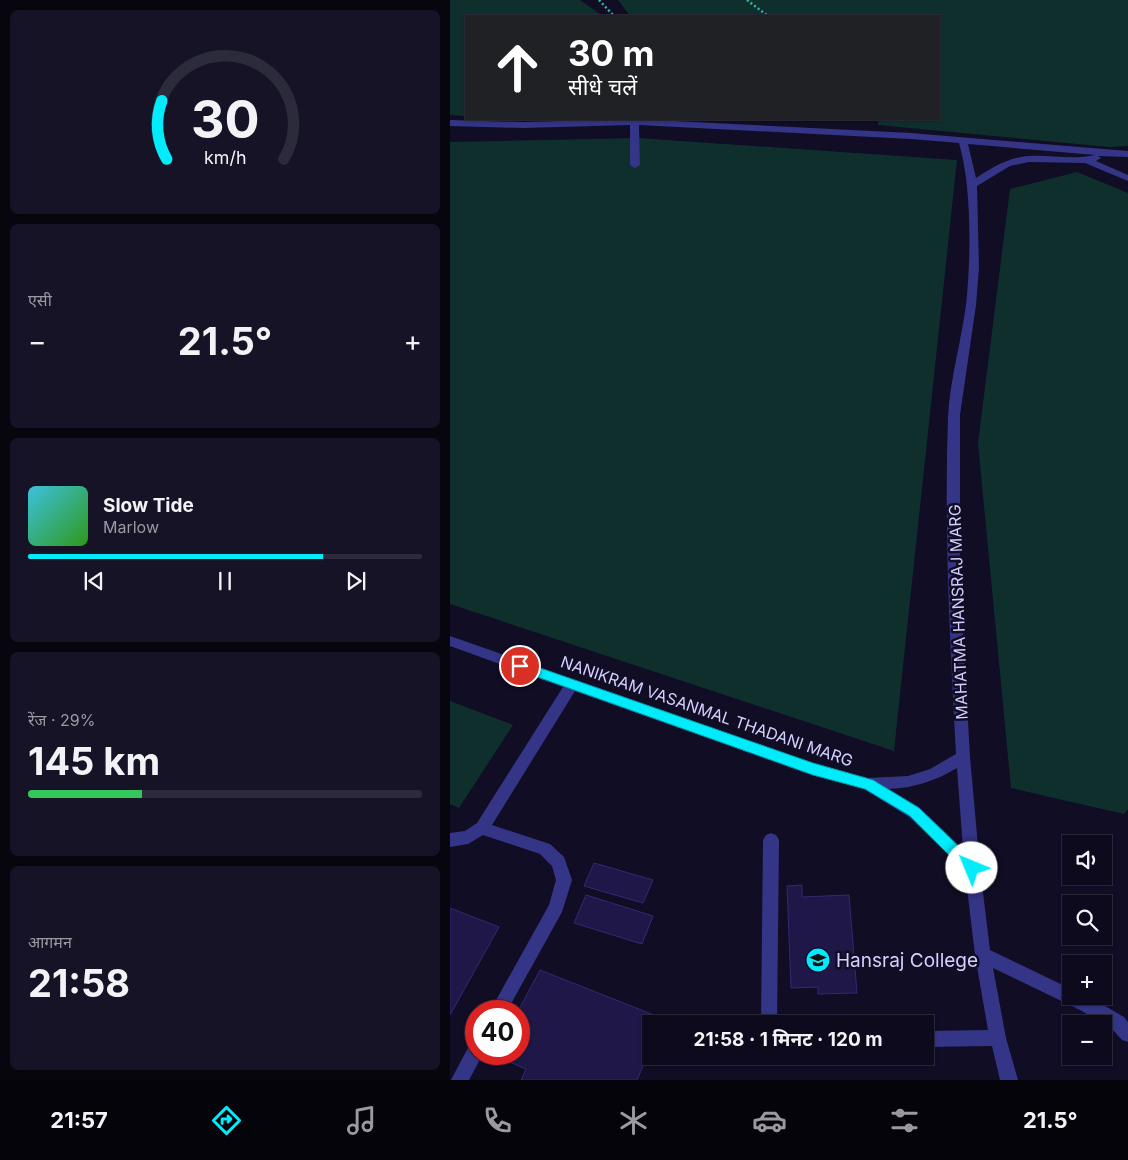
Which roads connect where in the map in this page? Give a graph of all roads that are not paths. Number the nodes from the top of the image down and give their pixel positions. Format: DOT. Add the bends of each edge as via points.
graph roads {
  1 [pos="634,122"];
  2 [pos="450,124"];
  3 [pos="963,142"];
  4 [pos="1110,154"];
  5 [pos="1128,154"];
  6 [pos="1087,160"];
  7 [pos="635,165"];
  8 [pos="1128,178"];
  9 [pos="972,185"];
  10 [pos="450,641"];
  11 [pos="572,684"];
  12 [pos="963,757"];
  13 [pos="868,784"];
  14 [pos="482,828"];
  15 [pos="450,840"];
  16 [pos="771,840"];
  17 [pos="972,868"];
  18 [pos="983,955"];
  19 [pos="504,1000"];
  20 [pos="769,1015"];
  21 [pos="1128,1034"];
  22 [pos="998,1038"];
  23 [pos="934,1039"];
  24 [pos="468,1065"];
  25 [pos="460,1080"];
  26 [pos="1009,1080"];
  1 -- 2 [label="street"];
  1 -- 3 [label="street" via="911,136"];
  1 -- 7 [label="street"];
  3 -- 4 [label="street"];
  3 -- 9 [label="street, MAHATMA HANSRAJ MARG"];
  4 -- 5 [label="street"];
  4 -- 6 [label="street"];
  6 -- 8 [label="street"];
  6 -- 9 [label="street" via="1028,158 1000,168"];
  9 -- 12 [label="street, MAHATMA HANSRAJ MARG" via="974,268 954,415 954,580"];
  10 -- 11 [label="street, NANIKRAM VASANMAL THADANI MARG"];
  11 -- 13 [label="street, NANIKRAM VASANMAL THADANI MARG" via="813,769"];
  11 -- 14 [label="street"];
  12 -- 13 [label="street" via="934,774 908,782"];
  12 -- 17 [label="street, MAHATMA HANSRAJ MARG"];
  13 -- 17 [label="street" via="914,812"];
  14 -- 15 [label="street" via="468,837"];
  14 -- 19 [label="street" via="545,849 559,862 564,880 556,906"];
  16 -- 20 [label="street"];
  17 -- 18 [label="street, MAHATMA HANSRAJ MARG"];
  18 -- 21 [label="street" via="1086,1004 1118,1023"];
  18 -- 22 [label="street, MAHATMA HANSRAJ MARG"];
  22 -- 23 [label="street"];
  22 -- 26 [label="street, MAHATMA HANSRAJ MARG"];
  24 -- 25 [label="street"];
}
